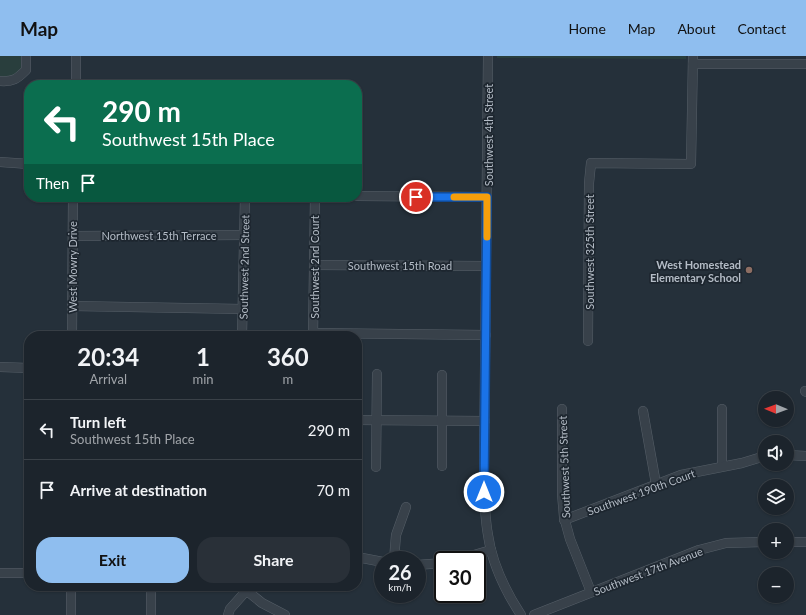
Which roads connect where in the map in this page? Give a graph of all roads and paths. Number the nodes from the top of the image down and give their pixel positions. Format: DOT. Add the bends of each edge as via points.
graph roads {
  1 [pos="26,56"];
  2 [pos="76,56"];
  3 [pos="488,56"];
  4 [pos="693,60"];
  5 [pos="806,64"];
  6 [pos="76,80"];
  7 [pos="0,81"];
  8 [pos="0,162"];
  9 [pos="24,164"];
  10 [pos="362,196"];
  11 [pos="487,197"];
  12 [pos="73,202"];
  13 [pos="245,202"];
  14 [pos="315,202"];
  15 [pos="245,235"];
  16 [pos="73,236"];
  17 [pos="314,265"];
  18 [pos="486,266"];
  19 [pos="72,306"];
  20 [pos="243,309"];
  21 [pos="72,331"];
  22 [pos="242,331"];
  23 [pos="314,331"];
  24 [pos="362,335"];
  25 [pos="486,335"];
  26 [pos="588,341"];
  27 [pos="0,367"];
  28 [pos="24,368"];
  29 [pos="377,374"];
  30 [pos="442,375"];
  31 [pos="562,409"];
  32 [pos="722,409"];
  33 [pos="644,411"];
  34 [pos="362,420"];
  35 [pos="376,420"];
  36 [pos="442,420"];
  37 [pos="484,421"];
  38 [pos="794,455"];
  39 [pos="806,456"];
  40 [pos="758,458"];
  41 [pos="442,466"];
  42 [pos="722,466"];
  43 [pos="376,467"];
  44 [pos="656,484"];
  45 [pos="406,507"];
  46 [pos="564,520"];
  47 [pos="758,542"];
  48 [pos="794,542"];
  49 [pos="806,542"];
  50 [pos="491,550"];
  51 [pos="395,551"];
  52 [pos="486,551"];
  53 [pos="362,558"];
  54 [pos="374,560"];
  55 [pos="0,573"];
  56 [pos="24,573"];
  57 [pos="71,591"];
  58 [pos="243,591"];
  59 [pos="247,591"];
  60 [pos="591,592"];
  61 [pos="151,594"];
  62 [pos="71,615"];
  63 [pos="151,615"];
  64 [pos="228,615"];
  65 [pos="285,615"];
  66 [pos="521,615"];
  67 [pos="534,615"];
  1 -- 7 [label="street" via="26,70 19,77 10,82"];
  2 -- 6 [label="street"];
  3 -- 11 [label="street, Southwest 4th Street"];
  4 -- 5 [label="street"];
  4 -- 26 [label="street, Southwest 325th Street" via="691,164 591,163"];
  8 -- 9 [label="street"];
  10 -- 11 [label="street"];
  11 -- 18 [label="street, Southwest 4th Street"];
  12 -- 16 [label="street, West Mowry Drive"];
  13 -- 15 [label="street, Southwest 2nd Street"];
  14 -- 17 [label="street, Southwest 2nd Court"];
  15 -- 16 [label="street, Northwest 15th Terrace"];
  15 -- 20 [label="street, Southwest 2nd Street"];
  16 -- 19 [label="street, West Mowry Drive"];
  17 -- 18 [label="street, Southwest 15th Road"];
  17 -- 23 [label="street, Southwest 2nd Court"];
  18 -- 25 [label="street, Southwest 4th Street"];
  19 -- 20 [label="street"];
  19 -- 21 [label="street, West Mowry Drive"];
  20 -- 22 [label="street, Southwest 2nd Street"];
  24 -- 25 [label="street"];
  25 -- 37 [label="street, Southwest 4th Street"];
  27 -- 28 [label="street"];
  29 -- 35 [label="street"];
  30 -- 36 [label="street"];
  31 -- 46 [label="street, Southwest 5th Street"];
  32 -- 42 [label="street"];
  33 -- 44 [label="street"];
  34 -- 35 [label="street"];
  35 -- 36 [label="street"];
  35 -- 43 [label="street"];
  36 -- 37 [label="street"];
  36 -- 41 [label="street"];
  37 -- 50 [label="street, Southwest 4th Street" via="484,504"];
  38 -- 39 [label="street"];
  40 -- 42 [label="street, Southwest 190th Court"];
  42 -- 44 [label="street, Southwest 190th Court" via="688,473"];
  44 -- 46 [label="street, Southwest 190th Court"];
  45 -- 51 [label="street" via="396,535"];
  46 -- 60 [label="street, Southwest 5th Street"];
  47 -- 60 [label="street, Southwest 17th Avenue" via="734,542 710,547"];
  48 -- 49 [label="street"];
  50 -- 52 [label="street"];
  50 -- 66 [label="street, Southwest 4th Street" via="507,590"];
  53 -- 54 [label="street"];
  55 -- 56 [label="street"];
  57 -- 62 [label="street"];
  58 -- 64 [label="street"];
  59 -- 65 [label="street" via="266,606"];
  60 -- 67 [label="street, Southwest 17th Avenue"];
  61 -- 63 [label="street"];
}
